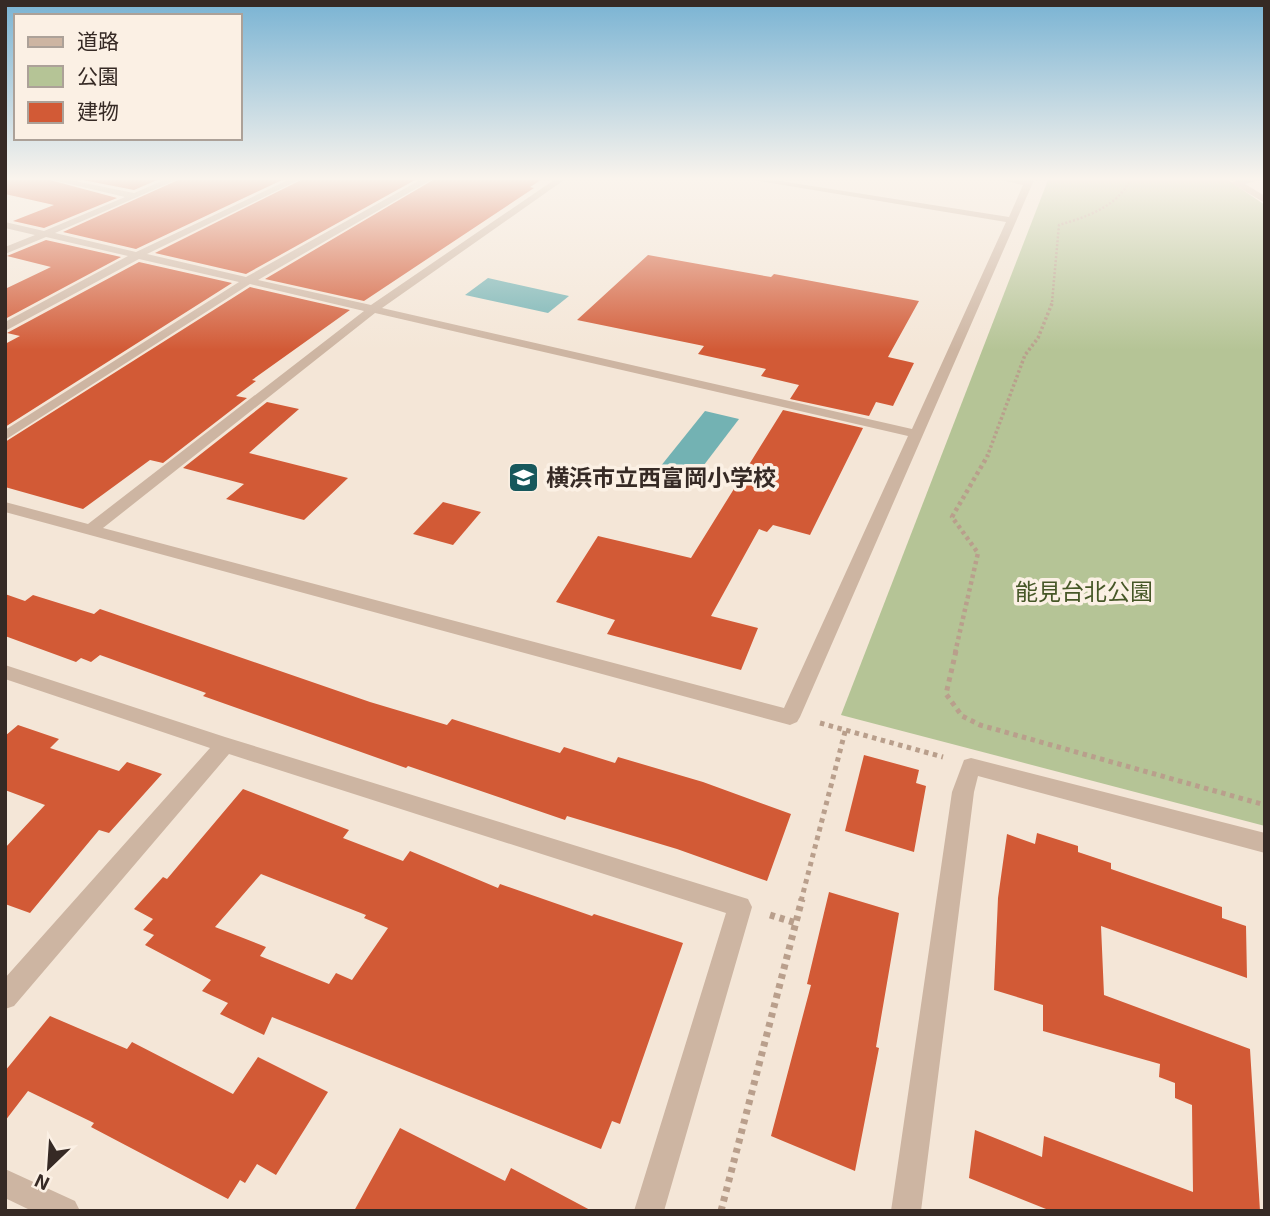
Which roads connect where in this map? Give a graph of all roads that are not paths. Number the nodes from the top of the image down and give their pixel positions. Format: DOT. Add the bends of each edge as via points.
graph roads {
  1 [pos="39,237"];
  2 [pos="58,237"];
  3 [pos="176,237"];
  4 [pos="326,237"];
  5 [pos="478,237"];
  6 [pos="1004,237"];
  7 [pos="5,251"];
  8 [pos="138,255"];
  9 [pos="249,280"];
  10 [pos="373,309"];
  11 [pos="5,327"];
  12 [pos="917,434"];
  13 [pos="5,436"];
  14 [pos="5,507"];
  15 [pos="89,531"];
  16 [pos="5,672"];
  17 [pos="225,745"];
  18 [pos="1265,843"];
  19 [pos="5,997"];
  20 [pos="5,1183"];
  21 [pos="65,1211"];
  22 [pos="649,1211"];
  23 [pos="906,1211"];
  1 -- 7 [label="street"];
  2 -- 8 [label="street"];
  3 -- 8 [label="street"];
  4 -- 9 [label="street"];
  5 -- 10 [label="street"];
  6 -- 12 [label="street"];
  8 -- 9 [label="street"];
  8 -- 11 [label="street"];
  9 -- 10 [label="street"];
  9 -- 13 [label="street"];
  10 -- 12 [label="street"];
  10 -- 15 [label="street"];
  12 -- 15 [label="street" via="790,717"];
  14 -- 15 [label="street"];
  16 -- 17 [label="street"];
  17 -- 19 [label="street"];
  17 -- 22 [label="street" via="740,907"];
  18 -- 23 [label="street" via="971,766 963,792"];
  20 -- 21 [label="street"];
}
